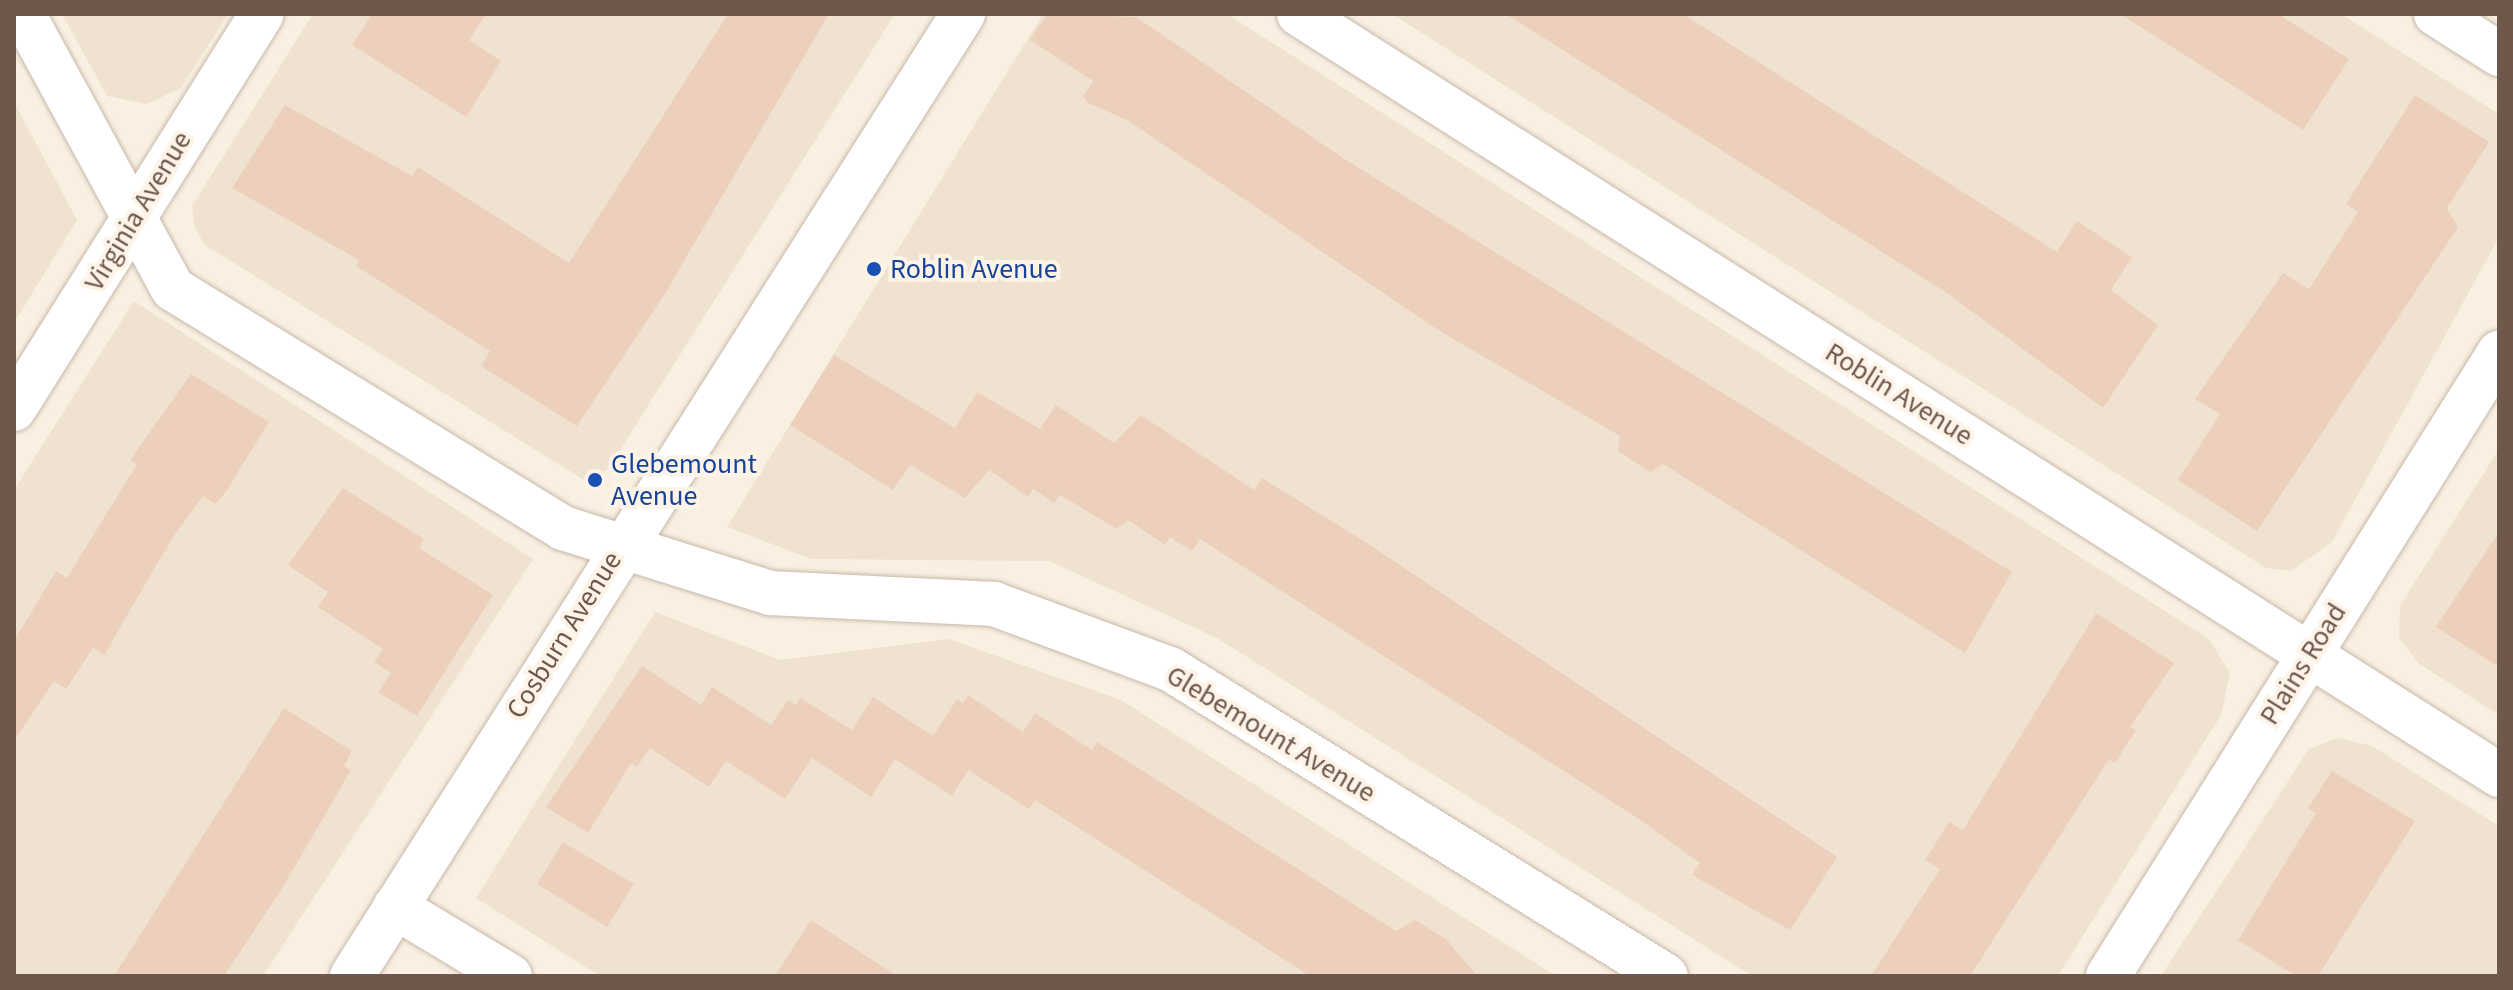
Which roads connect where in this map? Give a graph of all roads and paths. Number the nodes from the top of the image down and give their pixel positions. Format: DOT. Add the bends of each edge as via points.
graph roads {
  1 [pos="23,14"];
  2 [pos="262,14"];
  3 [pos="963,14"];
  4 [pos="1299,14"];
  5 [pos="2436,14"];
  6 [pos="2499,54"];
  7 [pos="135,216"];
  8 [pos="2499,353"];
  9 [pos="14,409"];
  10 [pos="617,549"];
  11 [pos="2309,654"];
  12 [pos="2499,775"];
  13 [pos="395,907"];
  14 [pos="352,976"];
  15 [pos="510,976"];
  16 [pos="1666,976"];
  17 [pos="2108,976"];
  1 -- 7 [label="street, Glebemount Avenue"];
  2 -- 7 [label="street, Virginia Avenue"];
  3 -- 10 [label="street, Cosburn Avenue"];
  4 -- 11 [label="street, Roblin Avenue"];
  5 -- 6 [label="street"];
  7 -- 9 [label="street, Virginia Avenue"];
  7 -- 10 [label="street, Glebemount Avenue" via="173,289 563,528"];
  8 -- 11 [label="street, Plains Road"];
  10 -- 13 [label="street, Cosburn Avenue"];
  10 -- 16 [label="street, Glebemount Avenue" via="771,593 994,604 1170,669"];
  11 -- 12 [label="street, Roblin Avenue"];
  11 -- 17 [label="street, Plains Road"];
  13 -- 14 [label="street, Cosburn Avenue"];
  13 -- 15 [label="street"];
}
